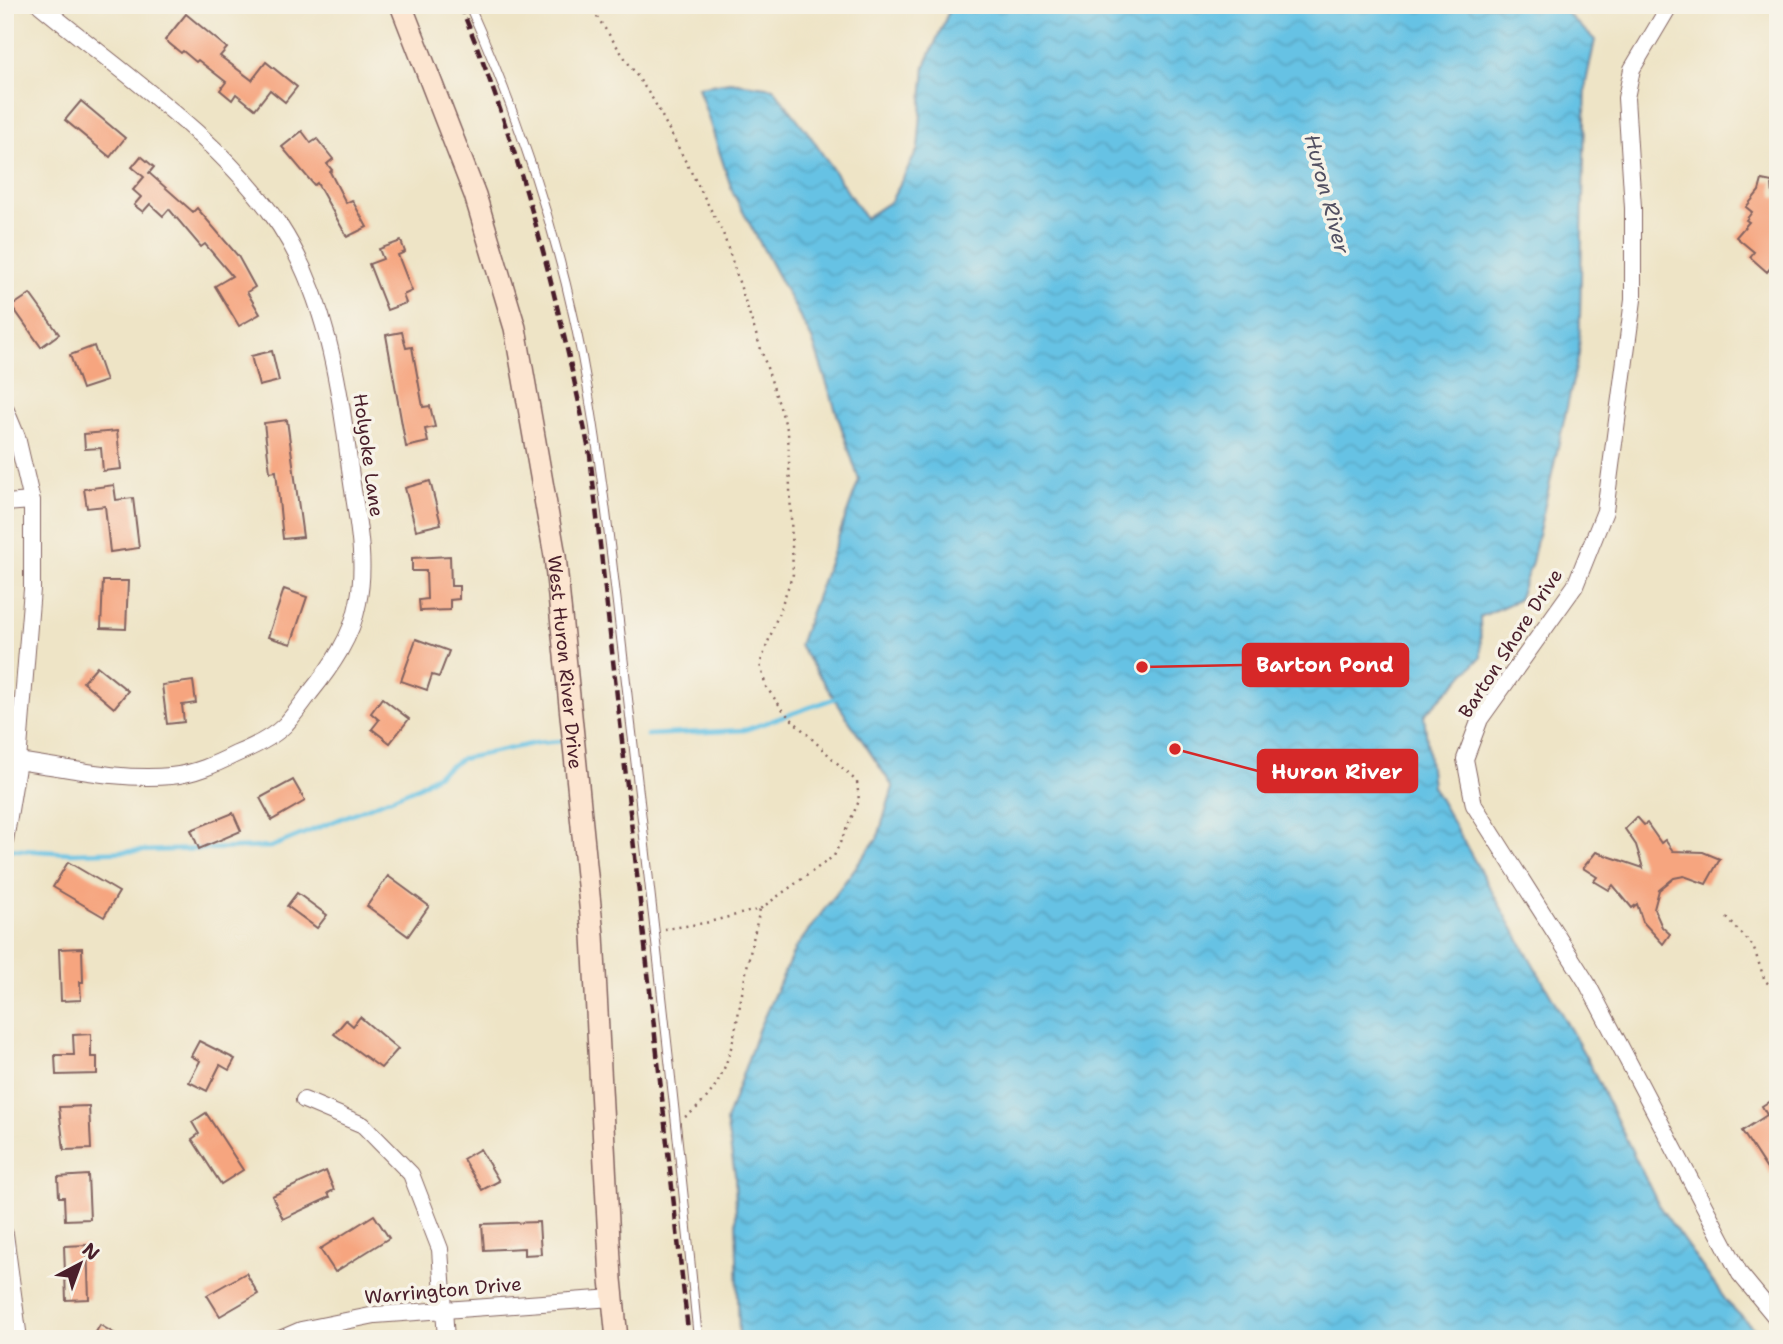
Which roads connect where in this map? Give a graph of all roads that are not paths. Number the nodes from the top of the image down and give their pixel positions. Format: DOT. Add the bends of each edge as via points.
graph roads {
  1 [pos="40,5"];
  2 [pos="401,5"];
  3 [pos="469,5"];
  4 [pos="1670,5"];
  5 [pos="5,408"];
  6 [pos="32,501"];
  7 [pos="5,503"];
  8 [pos="18,761"];
  9 [pos="5,840"];
  10 [pos="304,1100"];
  11 [pos="5,1234"];
  12 [pos="613,1298"];
  13 [pos="443,1310"];
  14 [pos="1778,1320"];
  15 [pos="19,1339"];
  16 [pos="280,1339"];
  17 [pos="446,1339"];
  18 [pos="617,1339"];
  19 [pos="698,1339"];
  1 -- 8 [label="street, Holyoke Lane" via="212,146 281,228 328,336 345,421 361,546 358,603 332,665 284,726 259,744 208,767 172,776 108,774"];
  2 -- 12 [label="street, West Huron River Drive" via="475,195 515,328 553,543 593,935"];
  3 -- 19 [label="lane" via="497,67 554,240 589,394 655,930"];
  4 -- 14 [label="street, Barton Shore Drive" via="1632,69 1626,98 1633,300 1605,511 1576,586 1480,719 1465,759 1474,805 1587,984 1740,1274"];
  5 -- 6 [label="street"];
  6 -- 7 [label="street"];
  6 -- 8 [label="street" via="32,589"];
  8 -- 9 [label="street"];
  10 -- 13 [label="street" via="363,1125 411,1174 440,1249"];
  11 -- 15 [label="street"];
  12 -- 13 [label="street, Warrington Drive"];
  12 -- 18 [label="street, West Huron River Drive"];
  13 -- 16 [label="street, Warrington Drive" via="374,1315 301,1330"];
  13 -- 17 [label="street"];
}
